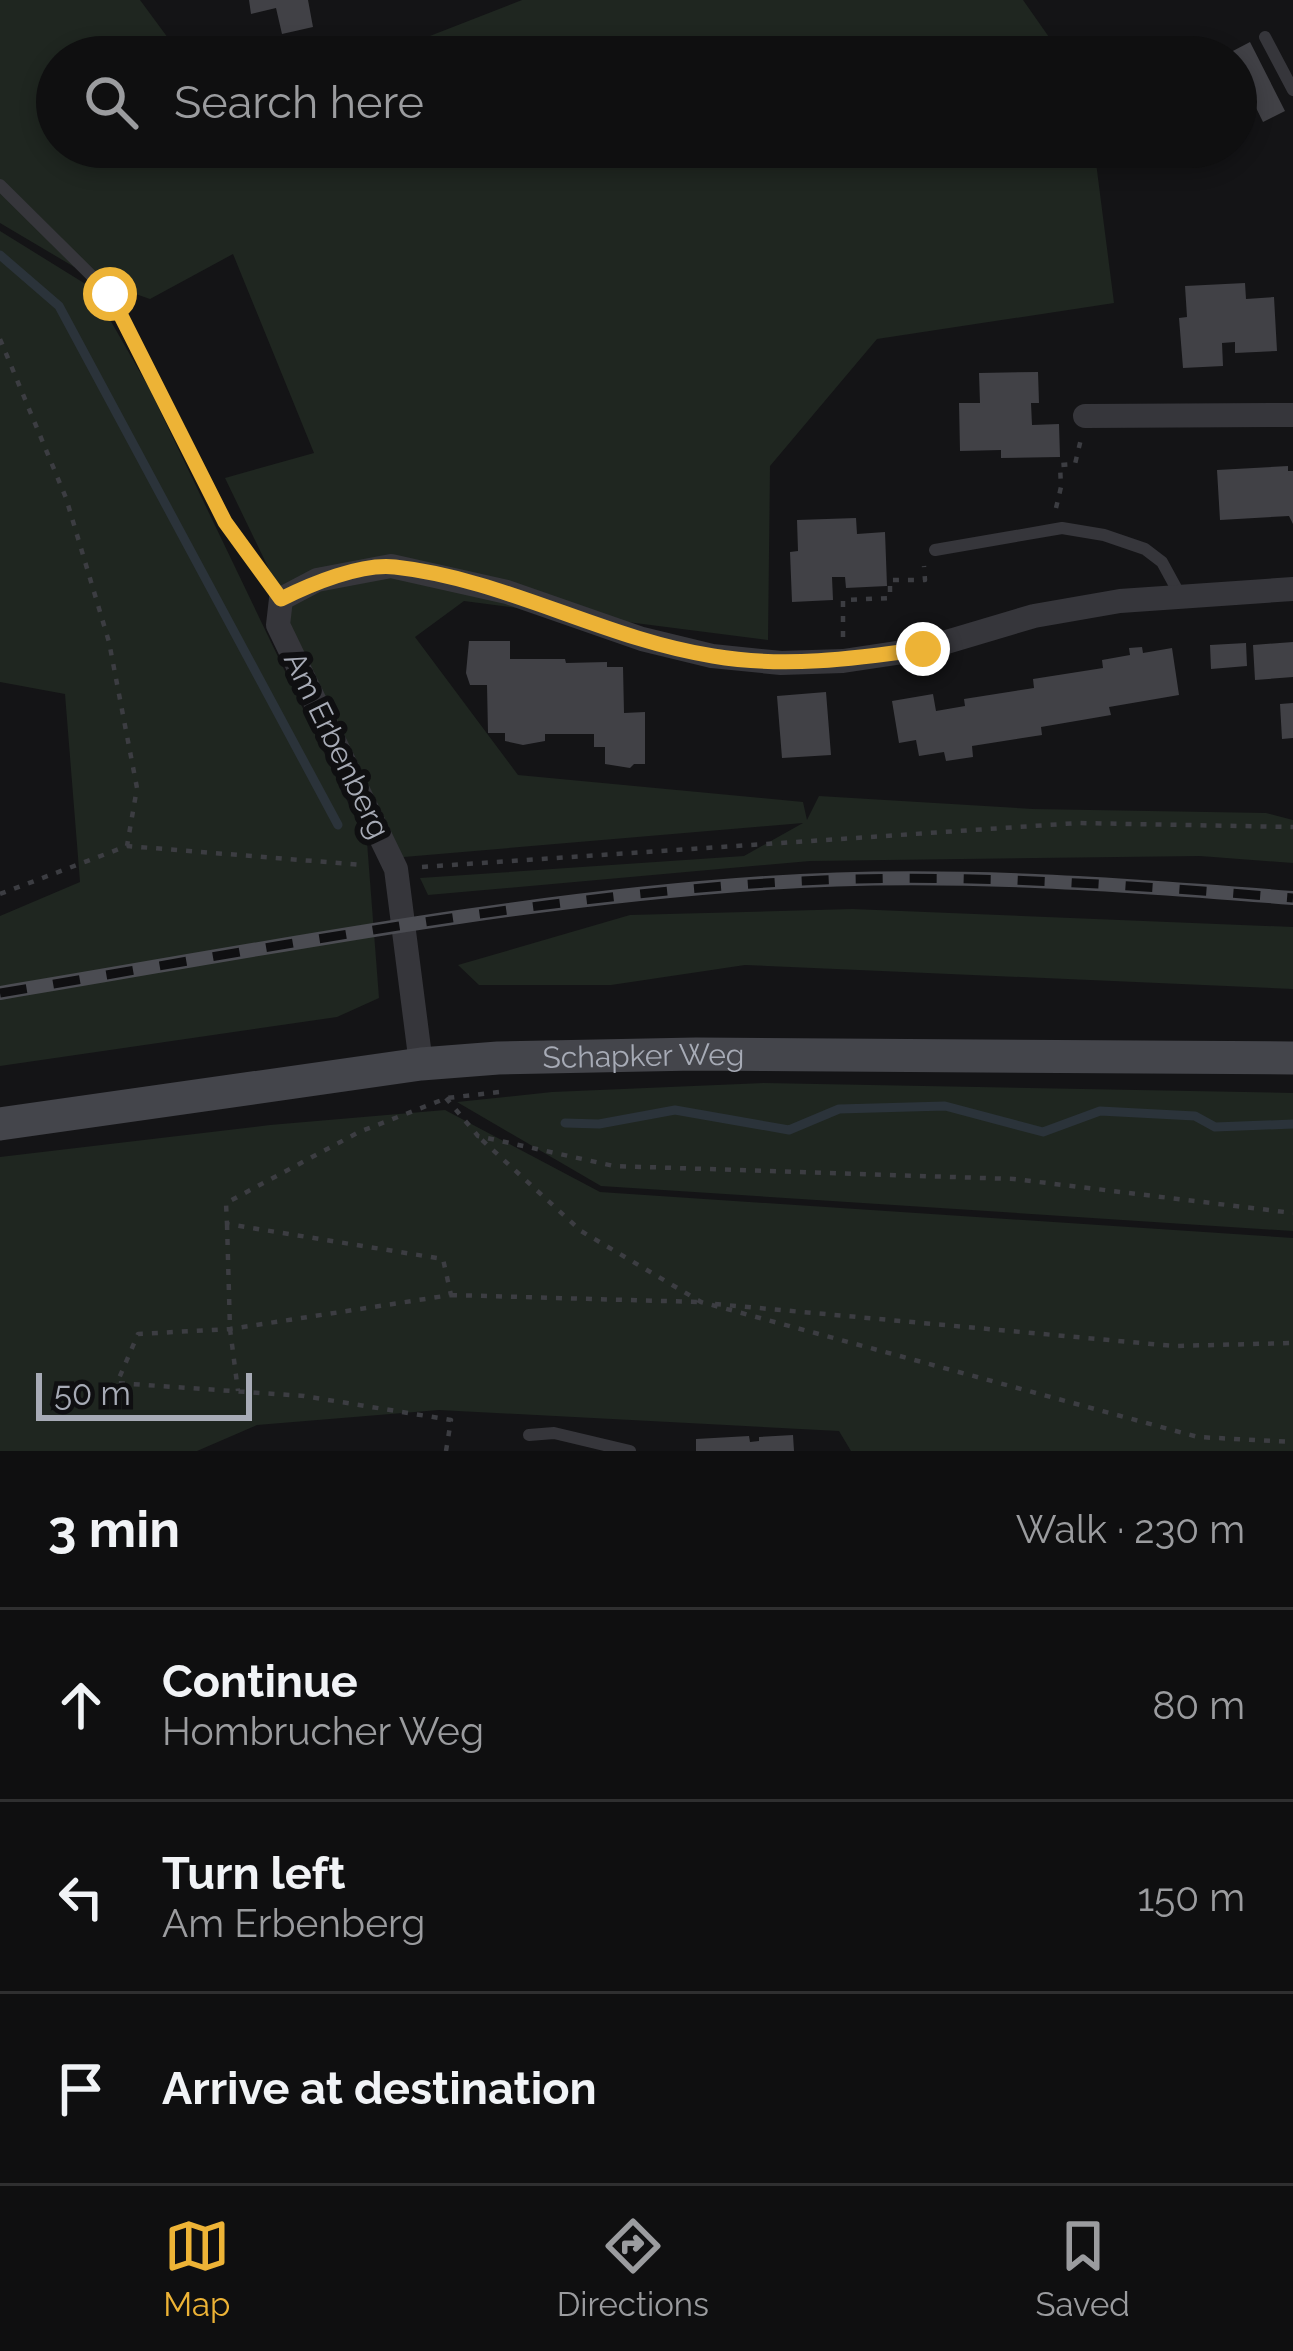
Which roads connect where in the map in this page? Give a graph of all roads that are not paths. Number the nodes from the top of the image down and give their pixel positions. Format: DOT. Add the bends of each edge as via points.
graph roads {
  1 [pos="1265,37"];
  2 [pos="1293,90"];
  3 [pos="0,184"];
  4 [pos="1293,415"];
  5 [pos="1085,416"];
  6 [pos="935,550"];
  7 [pos="1293,589"];
  8 [pos="1181,596"];
  9 [pos="281,599"];
  10 [pos="1293,1058"];
  11 [pos="421,1064"];
  12 [pos="0,1124"];
  13 [pos="529,1435"];
  14 [pos="630,1451"];
  1 -- 2 [label="lane"];
  3 -- 9 [label="lane" via="110,294 225,522"];
  4 -- 5 [label="street"];
  6 -- 8 [label="lane" via="1057,529 1104,535 1162,562"];
  7 -- 8 [label="street"];
  8 -- 9 [label="street" via="1034,616 923,649 781,663 642,639 507,592 391,566 317,580"];
  9 -- 11 [label="street, Am Erbenberg" via="278,625 397,869"];
  10 -- 11 [label="street, Schapker Weg" via="696,1054"];
  11 -- 12 [label="street, Schapker Weg"];
  13 -- 14 [label="lane"];
}
